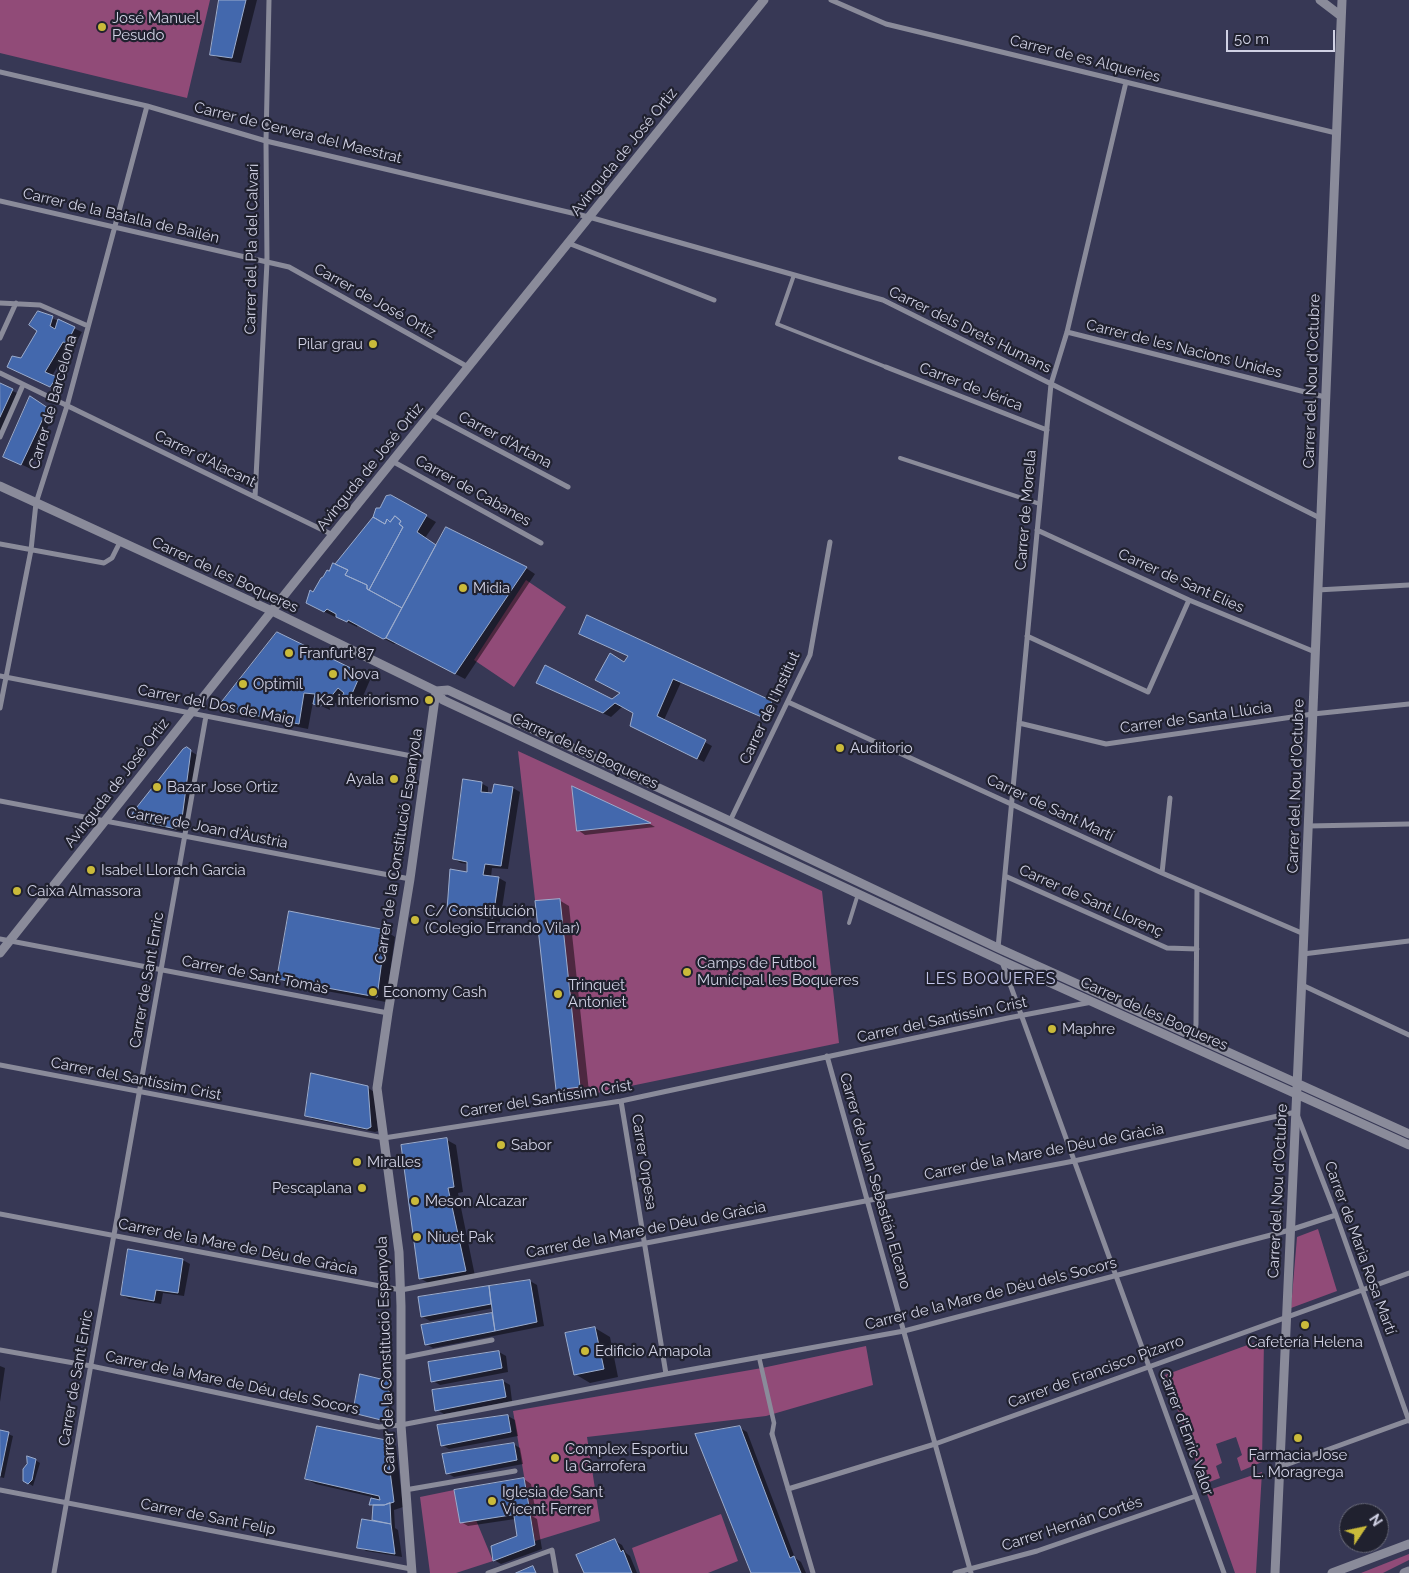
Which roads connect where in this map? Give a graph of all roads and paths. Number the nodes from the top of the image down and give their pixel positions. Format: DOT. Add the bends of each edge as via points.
graph roads {
  1 [pos="269,0"];
  2 [pos="764,0"];
  3 [pos="831,0"];
  4 [pos="1320,0"];
  5 [pos="1342,0"];
  6 [pos="1341,16"];
  7 [pos="0,72"];
  8 [pos="1126,82"];
  9 [pos="147,106"];
  10 [pos="1336,133"];
  11 [pos="266,141"];
  12 [pos="0,201"];
  13 [pos="589,217"];
  14 [pos="114,227"];
  15 [pos="568,243"];
  16 [pos="266,262"];
  17 [pos="794,275"];
  18 [pos="714,300"];
  19 [pos="0,303"];
  20 [pos="16,303"];
  21 [pos="88,326"];
  22 [pos="1067,332"];
  23 [pos="0,338"];
  24 [pos="468,367"];
  25 [pos="886,367"];
  26 [pos="0,374"];
  27 [pos="1051,384"];
  28 [pos="23,385"];
  29 [pos="1325,397"];
  30 [pos="67,406"];
  31 [pos="430,414"];
  32 [pos="1046,430"];
  33 [pos="0,437"];
  34 [pos="900,458"];
  35 [pos="392,461"];
  36 [pos="0,486"];
  37 [pos="568,487"];
  38 [pos="255,498"];
  39 [pos="36,504"];
  40 [pos="1040,504"];
  41 [pos="1320,518"];
  42 [pos="1037,530"];
  43 [pos="333,535"];
  44 [pos="120,542"];
  45 [pos="830,542"];
  46 [pos="541,543"];
  47 [pos="0,544"];
  48 [pos="30,550"];
  49 [pos="1409,585"];
  50 [pos="1317,590"];
  51 [pos="1189,600"];
  52 [pos="272,611"];
  53 [pos="1027,636"];
  54 [pos="1315,652"];
  55 [pos="3,676"];
  56 [pos="436,691"];
  57 [pos="788,702"];
  58 [pos="1409,704"];
  59 [pos="0,708"];
  60 [pos="191,713"];
  61 [pos="1313,714"];
  62 [pos="206,716"];
  63 [pos="1019,722"];
  64 [pos="427,759"];
  65 [pos="1170,798"];
  66 [pos="0,801"];
  67 [pos="1012,803"];
  68 [pos="104,821"];
  69 [pos="730,821"];
  70 [pos="1409,824"];
  71 [pos="1308,826"];
  72 [pos="725,832"];
  73 [pos="185,836"];
  74 [pos="1162,873"];
  75 [pos="1005,876"];
  76 [pos="410,879"];
  77 [pos="1197,888"];
  78 [pos="858,894"];
  79 [pos="849,923"];
  80 [pos="1304,934"];
  81 [pos="0,939"];
  82 [pos="10,941"];
  83 [pos="1409,941"];
  84 [pos="998,948"];
  85 [pos="1197,949"];
  86 [pos="0,953"];
  87 [pos="1303,954"];
  88 [pos="1002,961"];
  89 [pos="161,970"];
  90 [pos="1302,985"];
  91 [pos="1093,1002"];
  92 [pos="388,1013"];
  93 [pos="1021,1016"];
  94 [pos="1409,1035"];
  95 [pos="1194,1037"];
  96 [pos="827,1056"];
  97 [pos="0,1065"];
  98 [pos="1297,1083"];
  99 [pos="139,1092"];
  100 [pos="1297,1094"];
  101 [pos="621,1101"];
  102 [pos="1296,1112"];
  103 [pos="1409,1134"];
  104 [pos="384,1138"];
  105 [pos="1409,1145"];
  106 [pos="1074,1161"];
  107 [pos="867,1200"];
  108 [pos="0,1214"];
  109 [pos="1336,1215"];
  110 [pos="1290,1230"];
  111 [pos="114,1236"];
  112 [pos="645,1243"];
  113 [pos="1409,1273"];
  114 [pos="1116,1276"];
  115 [pos="401,1290"];
  116 [pos="1362,1290"];
  117 [pos="1286,1317"];
  118 [pos="904,1331"];
  119 [pos="492,1340"];
  120 [pos="0,1350"];
  121 [pos="402,1358"];
  122 [pos="759,1358"];
  123 [pos="91,1366"];
  124 [pos="1149,1366"];
  125 [pos="666,1374"];
  126 [pos="1409,1420"];
  127 [pos="401,1426"];
  128 [pos="772,1434"];
  129 [pos="935,1444"];
  130 [pos="1280,1467"];
  131 [pos="515,1471"];
  132 [pos="788,1489"];
  133 [pos="0,1490"];
  134 [pos="405,1490"];
  135 [pos="1196,1496"];
  136 [pos="66,1503"];
  137 [pos="1409,1544"];
  138 [pos="412,1571"];
  139 [pos="970,1571"];
  140 [pos="1409,1571"];
  141 [pos="54,1573"];
  142 [pos="488,1573"];
  143 [pos="556,1573"];
  144 [pos="813,1573"];
  145 [pos="955,1573"];
  146 [pos="1224,1573"];
  147 [pos="1275,1573"];
  148 [pos="1332,1573"];
  149 [pos="1404,1573"];
  1 -- 11 [label="street, Carrer del Pla del Calvari"];
  2 -- 13 [label="street, Avinguda de José Ortiz"];
  3 -- 8 [label="street, Carrer de es Alqueries" via="886,24"];
  4 -- 6 [label="street"];
  5 -- 6 [label="street, Carrer del Nou d'Octubre"];
  6 -- 10 [label="street, Carrer del Nou d'Octubre"];
  7 -- 9 [label="street, Carrer de Cervera del Maestrat"];
  8 -- 10 [label="street, Carrer de es Alqueries"];
  8 -- 22 [label="street, Carrer de Morella"];
  9 -- 11 [label="street, Carrer de Cervera del Maestrat"];
  9 -- 14 [label="street, Carrer de Barcelona"];
  10 -- 29 [label="street, Carrer del Nou d'Octubre"];
  11 -- 13 [label="street, Carrer de Cervera del Maestrat"];
  11 -- 16 [label="street, Carrer del Pla del Calvari"];
  12 -- 14 [label="street, Carrer de la Batalla de Bailén"];
  13 -- 15 [label="street, Avinguda de José Ortiz"];
  13 -- 17 [label="street, Carrer dels Drets Humans"];
  14 -- 16 [label="street, Carrer de la Batalla de Bailén"];
  14 -- 21 [label="street, Carrer de Barcelona"];
  15 -- 18 [label="street"];
  15 -- 24 [label="street, Avinguda de José Ortiz"];
  16 -- 24 [label="street, Carrer de José Ortiz" via="289,267"];
  16 -- 38 [label="street, Carrer del Pla del Calvari"];
  17 -- 25 [label="lane" via="777,324"];
  17 -- 27 [label="street, Carrer dels Drets Humans" via="884,300"];
  19 -- 20 [label="street"];
  20 -- 21 [label="street" via="40,305"];
  20 -- 23 [label="street"];
  21 -- 30 [label="street, Carrer de Barcelona"];
  22 -- 27 [label="street, Carrer de Morella"];
  22 -- 29 [label="street, Carrer de les Nacions Unides"];
  24 -- 31 [label="street, Avinguda de José Ortiz"];
  25 -- 32 [label="street, Carrer de Jérica"];
  26 -- 28 [label="street"];
  27 -- 32 [label="street, Carrer de Morella"];
  27 -- 41 [label="street, Carrer dels Drets Humans"];
  28 -- 30 [label="street"];
  28 -- 33 [label="street"];
  29 -- 41 [label="street, Carrer del Nou d'Octubre"];
  30 -- 38 [label="street, Carrer d'Alacant"];
  30 -- 39 [label="street, Carrer de Barcelona"];
  31 -- 35 [label="street, Avinguda de José Ortiz"];
  31 -- 37 [label="street, Carrer d'Artana"];
  32 -- 40 [label="street, Carrer de Morella"];
  34 -- 40 [label="lane"];
  35 -- 43 [label="street, Avinguda de José Ortiz"];
  35 -- 46 [label="street, Carrer de Cabanes"];
  36 -- 39 [label="street, Carrer de les Boqueres"];
  38 -- 43 [label="street, Carrer d'Alacant"];
  39 -- 44 [label="street, Carrer de les Boqueres"];
  39 -- 48 [label="street, Carrer de Barcelona"];
  40 -- 42 [label="street, Carrer de Morella"];
  41 -- 50 [label="street, Carrer del Nou d'Octubre"];
  42 -- 51 [label="street, Carrer de Sant Elies"];
  42 -- 53 [label="street, Carrer de Morella"];
  43 -- 52 [label="street, Avinguda de José Ortiz"];
  44 -- 48 [label="street" via="109,562 104,563"];
  44 -- 52 [label="street, Carrer de les Boqueres"];
  45 -- 57 [label="street, Carrer de l'Institut" via="810,655"];
  47 -- 48 [label="street"];
  48 -- 55 [label="street, Carrer de Barcelona"];
  49 -- 50 [label="street"];
  50 -- 54 [label="street, Carrer del Nou d'Octubre"];
  51 -- 53 [label="street" via="1148,692"];
  51 -- 54 [label="street, Carrer de Sant Elies"];
  52 -- 56 [label="street, Carrer de les Boqueres"];
  52 -- 60 [label="street, Avinguda de José Ortiz"];
  53 -- 63 [label="street, Carrer de Morella"];
  54 -- 61 [label="street, Carrer del Nou d'Octubre"];
  55 -- 59 [label="street, Carrer de Barcelona"];
  55 -- 60 [label="street, Carrer del Dos de Maig"];
  56 -- 64 [label="street, Carrer de la Constitució Espanyola"];
  56 -- 69 [label="street, Carrer de les Boqueres" via="448,690"];
  56 -- 72 [label="street, Carrer de les Boqueres" via="443,700"];
  57 -- 67 [label="street, Carrer de Sant Martí"];
  57 -- 69 [label="street, Carrer de l'Institut"];
  58 -- 61 [label="street, Carrer de Santa Llúcia"];
  60 -- 62 [label="street, Carrer del Dos de Maig"];
  60 -- 68 [label="street, Avinguda de José Ortiz"];
  61 -- 63 [label="street, Carrer de Santa Llúcia" via="1106,744"];
  61 -- 71 [label="street, Carrer del Nou d'Octubre"];
  62 -- 64 [label="street, Carrer del Dos de Maig"];
  62 -- 73 [label="street, Carrer de Sant Enric"];
  63 -- 67 [label="street, Carrer de Morella"];
  64 -- 76 [label="street, Carrer de la Constitució Espanyola"];
  65 -- 74 [label="street"];
  66 -- 68 [label="street, Carrer de Joan d'Àustria"];
  67 -- 74 [label="street, Carrer de Sant Martí"];
  67 -- 75 [label="street, Carrer de Morella"];
  68 -- 73 [label="street, Carrer de Joan d'Àustria"];
  68 -- 82 [label="street, Avinguda de José Ortiz"];
  69 -- 72 [label="street"];
  69 -- 84 [label="street, Carrer de les Boqueres"];
  70 -- 71 [label="street"];
  71 -- 80 [label="street, Carrer del Nou d'Octubre"];
  72 -- 78 [label="street, Carrer de les Boqueres"];
  73 -- 76 [label="street, Carrer de Joan d'Àustria"];
  73 -- 89 [label="street, Carrer de Sant Enric"];
  74 -- 77 [label="street, Carrer de Sant Martí"];
  75 -- 84 [label="street, Carrer de Morella"];
  75 -- 85 [label="street, Carrer de Sant Llorenç" via="1167,948"];
  76 -- 92 [label="street, Carrer de la Constitució Espanyola"];
  77 -- 80 [label="street, Carrer de Sant Martí"];
  77 -- 85 [label="street"];
  78 -- 79 [label="lane"];
  78 -- 88 [label="street, Carrer de les Boqueres"];
  80 -- 87 [label="street, Carrer del Nou d'Octubre"];
  81 -- 82 [label="street, Carrer de Sant Tomàs"];
  82 -- 86 [label="street, Avinguda de José Ortiz"];
  82 -- 89 [label="street, Carrer de Sant Tomàs"];
  83 -- 87 [label="street"];
  84 -- 95 [label="street, Carrer de les Boqueres"];
  85 -- 95 [label="street"];
  87 -- 90 [label="street, Carrer del Nou d'Octubre"];
  88 -- 91 [label="street, Carrer de les Boqueres"];
  88 -- 93 [label="street, Carrer d'Enric Valor"];
  89 -- 92 [label="street, Carrer de Sant Tomàs"];
  89 -- 99 [label="street, Carrer de Sant Enric"];
  90 -- 94 [label="street"];
  90 -- 98 [label="street, Carrer del Nou d'Octubre"];
  91 -- 93 [label="street, Carrer del Santíssim Crist"];
  91 -- 100 [label="street, Carrer de les Boqueres"];
  92 -- 104 [label="street, Carrer de la Constitució Espanyola" via="377,1088"];
  93 -- 96 [label="street, Carrer del Santíssim Crist"];
  93 -- 106 [label="street, Carrer d'Enric Valor"];
  95 -- 98 [label="street, Carrer de les Boqueres"];
  96 -- 101 [label="street, Carrer del Santíssim Crist"];
  96 -- 107 [label="street, Carrer de Juan Sebastián Elcano"];
  97 -- 99 [label="street, Carrer del Santíssim Crist"];
  98 -- 100 [label="street, Carrer del Nou d'Octubre"];
  98 -- 103 [label="street, Carrer de les Boqueres"];
  99 -- 104 [label="street, Carrer del Santíssim Crist"];
  99 -- 111 [label="street, Carrer de Sant Enric"];
  100 -- 102 [label="street, Carrer del Nou d'Octubre"];
  100 -- 105 [label="street, Carrer de les Boqueres"];
  101 -- 104 [label="street, Carrer del Santíssim Crist"];
  101 -- 112 [label="street, Carrer Orpesa"];
  102 -- 106 [label="street, Carrer de la Mare de Déu de Gràcia"];
  102 -- 109 [label="street, Carrer de Maria Rosa Martí"];
  102 -- 110 [label="street, Carrer del Nou d'Octubre"];
  104 -- 115 [label="street, Carrer de la Constitució Espanyola"];
  106 -- 107 [label="street, Carrer de la Mare de Déu de Gràcia"];
  106 -- 114 [label="street, Carrer d'Enric Valor"];
  107 -- 112 [label="street, Carrer de la Mare de Déu de Gràcia"];
  107 -- 118 [label="street, Carrer de Juan Sebastián Elcano"];
  108 -- 111 [label="street, Carrer de la Mare de Déu de Gràcia"];
  109 -- 110 [label="street, Carrer de la Mare de Déu dels Socors"];
  109 -- 116 [label="street, Carrer de Maria Rosa Martí"];
  110 -- 114 [label="street, Carrer de la Mare de Déu dels Socors"];
  110 -- 117 [label="street, Carrer del Nou d'Octubre"];
  111 -- 115 [label="street, Carrer de la Mare de Déu de Gràcia"];
  111 -- 123 [label="street, Carrer de Sant Enric"];
  112 -- 115 [label="street, Carrer de la Mare de Déu de Gràcia"];
  112 -- 125 [label="street, Carrer Orpesa"];
  113 -- 116 [label="street, Carrer de Francisco Pizarro"];
  114 -- 118 [label="street, Carrer de la Mare de Déu dels Socors"];
  114 -- 124 [label="street, Carrer d'Enric Valor"];
  115 -- 121 [label="street, Carrer de la Constitució Espanyola"];
  116 -- 117 [label="street, Carrer de Francisco Pizarro"];
  116 -- 126 [label="street, Carrer de Maria Rosa Martí"];
  117 -- 124 [label="street, Carrer de Francisco Pizarro"];
  117 -- 130 [label="street, Carrer del Nou d'Octubre"];
  118 -- 122 [label="street, Carrer de la Mare de Déu dels Socors"];
  118 -- 129 [label="street, Carrer de Juan Sebastián Elcano"];
  119 -- 121 [label="street"];
  120 -- 123 [label="street, Carrer de la Mare de Déu dels Socors"];
  121 -- 127 [label="street, Carrer de la Constitució Espanyola"];
  122 -- 125 [label="street, Carrer de la Mare de Déu dels Socors"];
  122 -- 128 [label="street" via="774,1423"];
  123 -- 127 [label="street, Carrer de la Mare de Déu dels Socors" via="379,1427"];
  123 -- 136 [label="street, Carrer de Sant Enric"];
  124 -- 129 [label="street, Carrer de Francisco Pizarro"];
  124 -- 135 [label="street, Carrer d'Enric Valor"];
  125 -- 127 [label="street, Carrer de la Mare de Déu dels Socors"];
  126 -- 130 [label="street"];
  127 -- 134 [label="street, Carrer de la Constitució Espanyola"];
  128 -- 132 [label="street"];
  129 -- 132 [label="street, Carrer de Francisco Pizarro"];
  129 -- 139 [label="street, Carrer de Juan Sebastián Elcano"];
  130 -- 147 [label="street, Carrer del Nou d'Octubre"];
  131 -- 134 [label="street"];
  132 -- 144 [label="street"];
  133 -- 136 [label="street, Carrer de Sant Felip"];
  134 -- 138 [label="street, Carrer de la Constitució Espanyola"];
  135 -- 139 [label="street, Carrer Hernán Cortés"];
  135 -- 146 [label="street, Carrer d'Enric Valor"];
  136 -- 138 [label="street, Carrer de Sant Felip"];
  136 -- 141 [label="street, Carrer de Sant Enric"];
  137 -- 148 [label="street"];
  139 -- 145 [label="street, Carrer Hernán Cortés"];
  140 -- 149 [label="street"];
  142 -- 143 [label="street" via="552,1550"];
}
